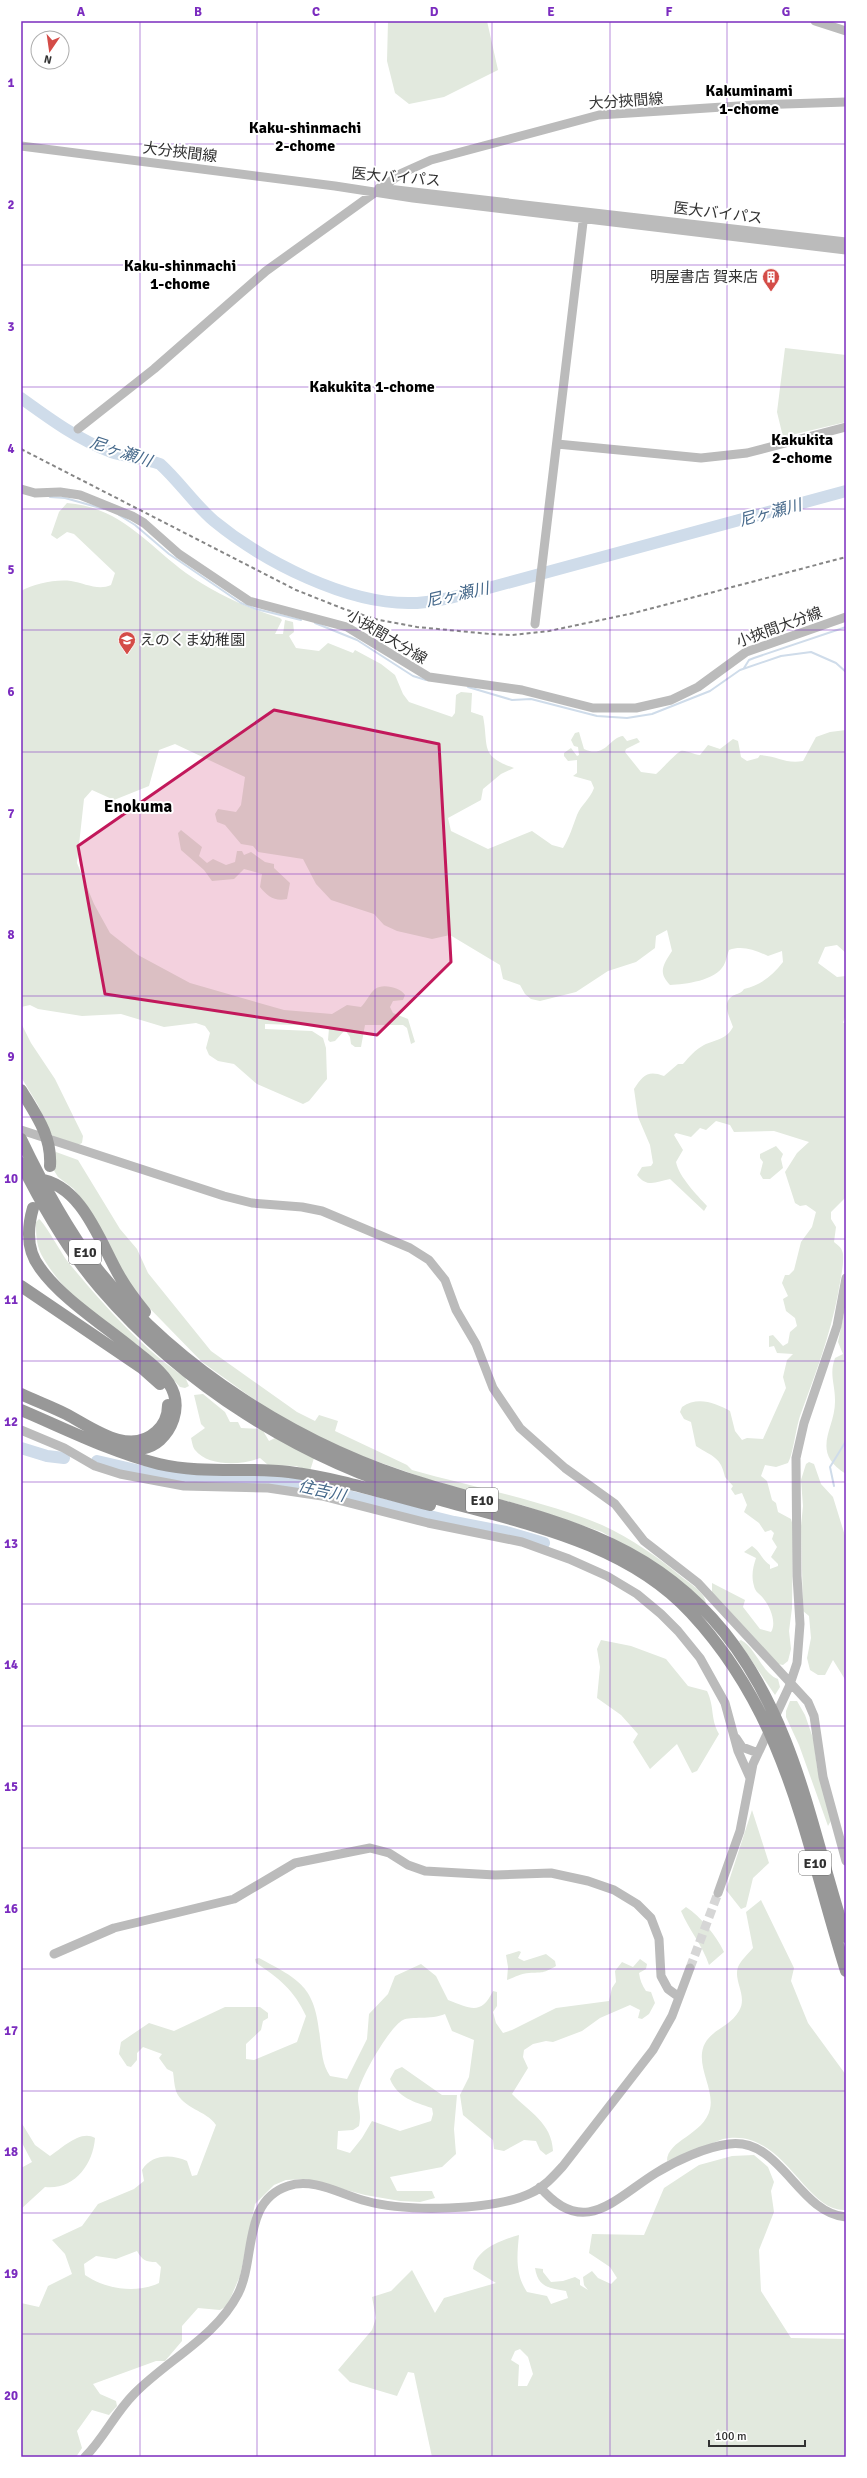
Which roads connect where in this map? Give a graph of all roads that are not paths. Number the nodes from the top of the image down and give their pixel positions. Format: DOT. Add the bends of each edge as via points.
graph roads {
  1 [pos="815,21"];
  2 [pos="846,31"];
  3 [pos="846,102"];
  4 [pos="21,146"];
  5 [pos="335,186"];
  6 [pos="377,190"];
  7 [pos="584,215"];
  8 [pos="846,242"];
  9 [pos="846,250"];
  10 [pos="846,427"];
  11 [pos="78,429"];
  12 [pos="557,444"];
  13 [pos="21,489"];
  14 [pos="846,617"];
  15 [pos="535,624"];
  16 [pos="21,1090"];
  17 [pos="21,1130"];
  18 [pos="21,1139"];
  19 [pos="21,1163"];
  20 [pos="50,1166"];
  21 [pos="21,1181"];
  22 [pos="33,1208"];
  23 [pos="846,1278"];
  24 [pos="21,1286"];
  25 [pos="173,1347"];
  26 [pos="21,1394"];
  27 [pos="21,1410"];
  28 [pos="21,1430"];
  29 [pos="87,1438"];
  30 [pos="541,1528"];
  31 [pos="791,1682"];
  32 [pos="758,1693"];
  33 [pos="734,1731"];
  34 [pos="785,1752"];
  35 [pos="758,1753"];
  36 [pos="750,1778"];
  37 [pos="846,1861"];
  38 [pos="718,1893"];
  39 [pos="846,1937"];
  40 [pos="54,1954"];
  41 [pos="690,1968"];
  42 [pos="846,1971"];
  43 [pos="679,1997"];
  44 [pos="540,2188"];
  45 [pos="846,2217"];
  46 [pos="84,2457"];
  1 -- 2 [label="street"];
  3 -- 6 [label="street, 大分挾間線" via="754,105 594,116 423,162"];
  4 -- 5 [label="street, 大分挾間線"];
  5 -- 6 [label="street, 医大バイパス"];
  6 -- 7 [label="street, 医大バイパス"];
  6 -- 11 [label="street, 大分挾間線" via="271,267 154,369"];
  7 -- 8 [label="street, 医大バイパス"];
  7 -- 9 [label="street, 医大バイパス"];
  7 -- 12 [label="street"];
  10 -- 12 [label="street" via="747,453 707,458"];
  12 -- 15 [label="street"];
  13 -- 14 [label="street, 小挾間大分線" via="35,493 60,492 80,495 132,516 144,523 179,554 249,601 347,627 429,678 522,690 594,708 636,708 671,700 698,687 746,652"];
  16 -- 20 [label="highway" via="45,1130"];
  17 -- 31 [label="street" via="224,1196 252,1203 302,1206 322,1211 410,1248 424,1257 442,1274 456,1310 478,1348 493,1388 520,1428 565,1468 616,1504 644,1541 698,1583"];
  18 -- 25 [label="highway, E10" via="57,1209 95,1265 123,1299"];
  19 -- 30 [label="highway, E10" via="52,1220 100,1288 166,1354 217,1393 274,1432 368,1477"];
  21 -- 25 [label="highway" via="40,1179 60,1187 82,1209 120,1278"];
  22 -- 29 [label="highway" via="28,1225 29,1240 31,1252 40,1268 57,1287 161,1373 174,1394 173,1424 156,1444 144,1449 131,1450"];
  23 -- 31 [label="street" via="837,1326 804,1423 796,1458 800,1638 797,1663"];
  24 -- 26 [label="highway" via="151,1375 166,1395 168,1410 162,1425 151,1436 139,1441 126,1442 107,1436"];
  25 -- 32 [label="highway, E10" via="249,1403 320,1445 370,1466 428,1485 559,1522 592,1534 636,1556 684,1591 710,1616 744,1660"];
  27 -- 29 [label="highway"];
  28 -- 33 [label="street" via="64,1448 95,1466 120,1474 184,1486 268,1488 322,1496 428,1523 495,1535 569,1559 630,1589 678,1631 717,1684"];
  29 -- 30 [label="highway" via="132,1456 161,1464 194,1469 287,1472 317,1476 437,1507"];
  30 -- 32 [label="highway, E10" via="603,1552 661,1587 689,1610"];
  31 -- 35 [label="street"];
  31 -- 37 [label="street" via="808,1702 814,1716 820,1766"];
  32 -- 34 [label="highway, E10"];
  33 -- 35 [label="street" via="740,1745"];
  33 -- 36 [label="street" via="738,1751"];
  34 -- 39 [label="highway, E10"];
  34 -- 42 [label="highway, E10"];
  35 -- 36 [label="street"];
  36 -- 38 [label="street" via="740,1831"];
  40 -- 43 [label="street" via="114,1928 234,1899 294,1863 370,1848 389,1853 424,1871 495,1875 551,1874 588,1881 614,1890 633,1900 651,1918 659,1939 660,1976 668,1989"];
  41 -- 43 [label="street"];
  43 -- 44 [label="street" via="667,2026 640,2069 576,2151"];
  44 -- 45 [label="street" via="562,2208 578,2213 591,2213 610,2204 669,2166 717,2147 739,2144 765,2154 821,2208 837,2216"];
  44 -- 46 [label="street" via="503,2202 418,2208 379,2204 309,2184 294,2184 278,2190 266,2200 257,2216 245,2276 230,2308 208,2331 133,2395"];
}
